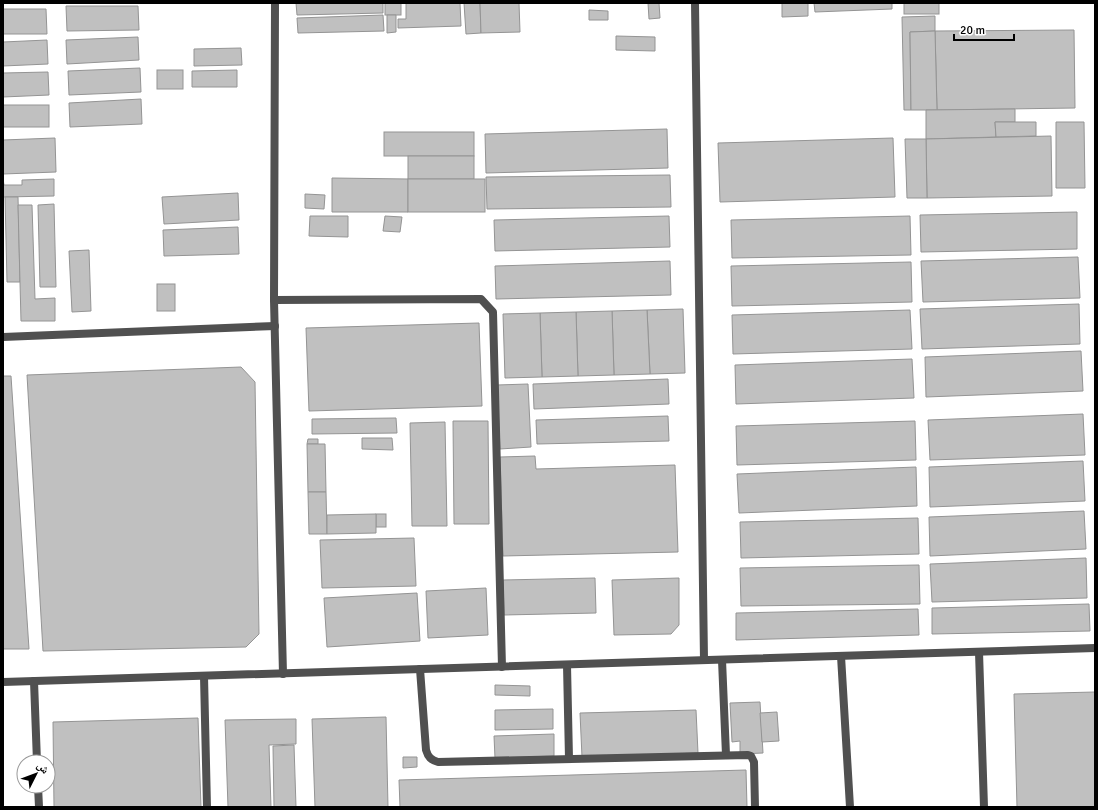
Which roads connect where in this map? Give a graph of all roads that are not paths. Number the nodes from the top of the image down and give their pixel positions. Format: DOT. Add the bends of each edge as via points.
graph roads {
  1 [pos="275,3"];
  2 [pos="695,3"];
  3 [pos="274,300"];
  4 [pos="275,326"];
  5 [pos="3,337"];
  6 [pos="1095,648"];
  7 [pos="979,652"];
  8 [pos="841,656"];
  9 [pos="704,660"];
  10 [pos="722,660"];
  11 [pos="567,665"];
  12 [pos="502,667"];
  13 [pos="420,669"];
  14 [pos="283,674"];
  15 [pos="204,676"];
  16 [pos="34,681"];
  17 [pos="3,682"];
  18 [pos="37,754"];
  19 [pos="726,755"];
  20 [pos="569,759"];
  21 [pos="38,794"];
  22 [pos="39,807"];
  23 [pos="207,807"];
  24 [pos="755,807"];
  25 [pos="850,807"];
  26 [pos="984,807"];
  1 -- 3 [label="street"];
  2 -- 9 [label="street"];
  3 -- 4 [label="street"];
  3 -- 12 [label="street" via="481,299 493,312"];
  4 -- 5 [label="street"];
  4 -- 14 [label="street"];
  6 -- 7 [label="street"];
  7 -- 8 [label="street"];
  7 -- 26 [label="street"];
  8 -- 10 [label="street"];
  8 -- 25 [label="street"];
  9 -- 10 [label="street"];
  9 -- 11 [label="street"];
  10 -- 19 [label="street"];
  11 -- 12 [label="street"];
  11 -- 20 [label="street"];
  12 -- 13 [label="street"];
  13 -- 14 [label="street"];
  13 -- 20 [label="street" via="426,750 429,758 438,762"];
  14 -- 15 [label="street"];
  15 -- 16 [label="street"];
  15 -- 23 [label="street"];
  16 -- 17 [label="street"];
  16 -- 18 [label="street"];
  19 -- 20 [label="street"];
  19 -- 24 [label="street" via="748,754 754,759"];
  21 -- 22 [label="street"];
}
